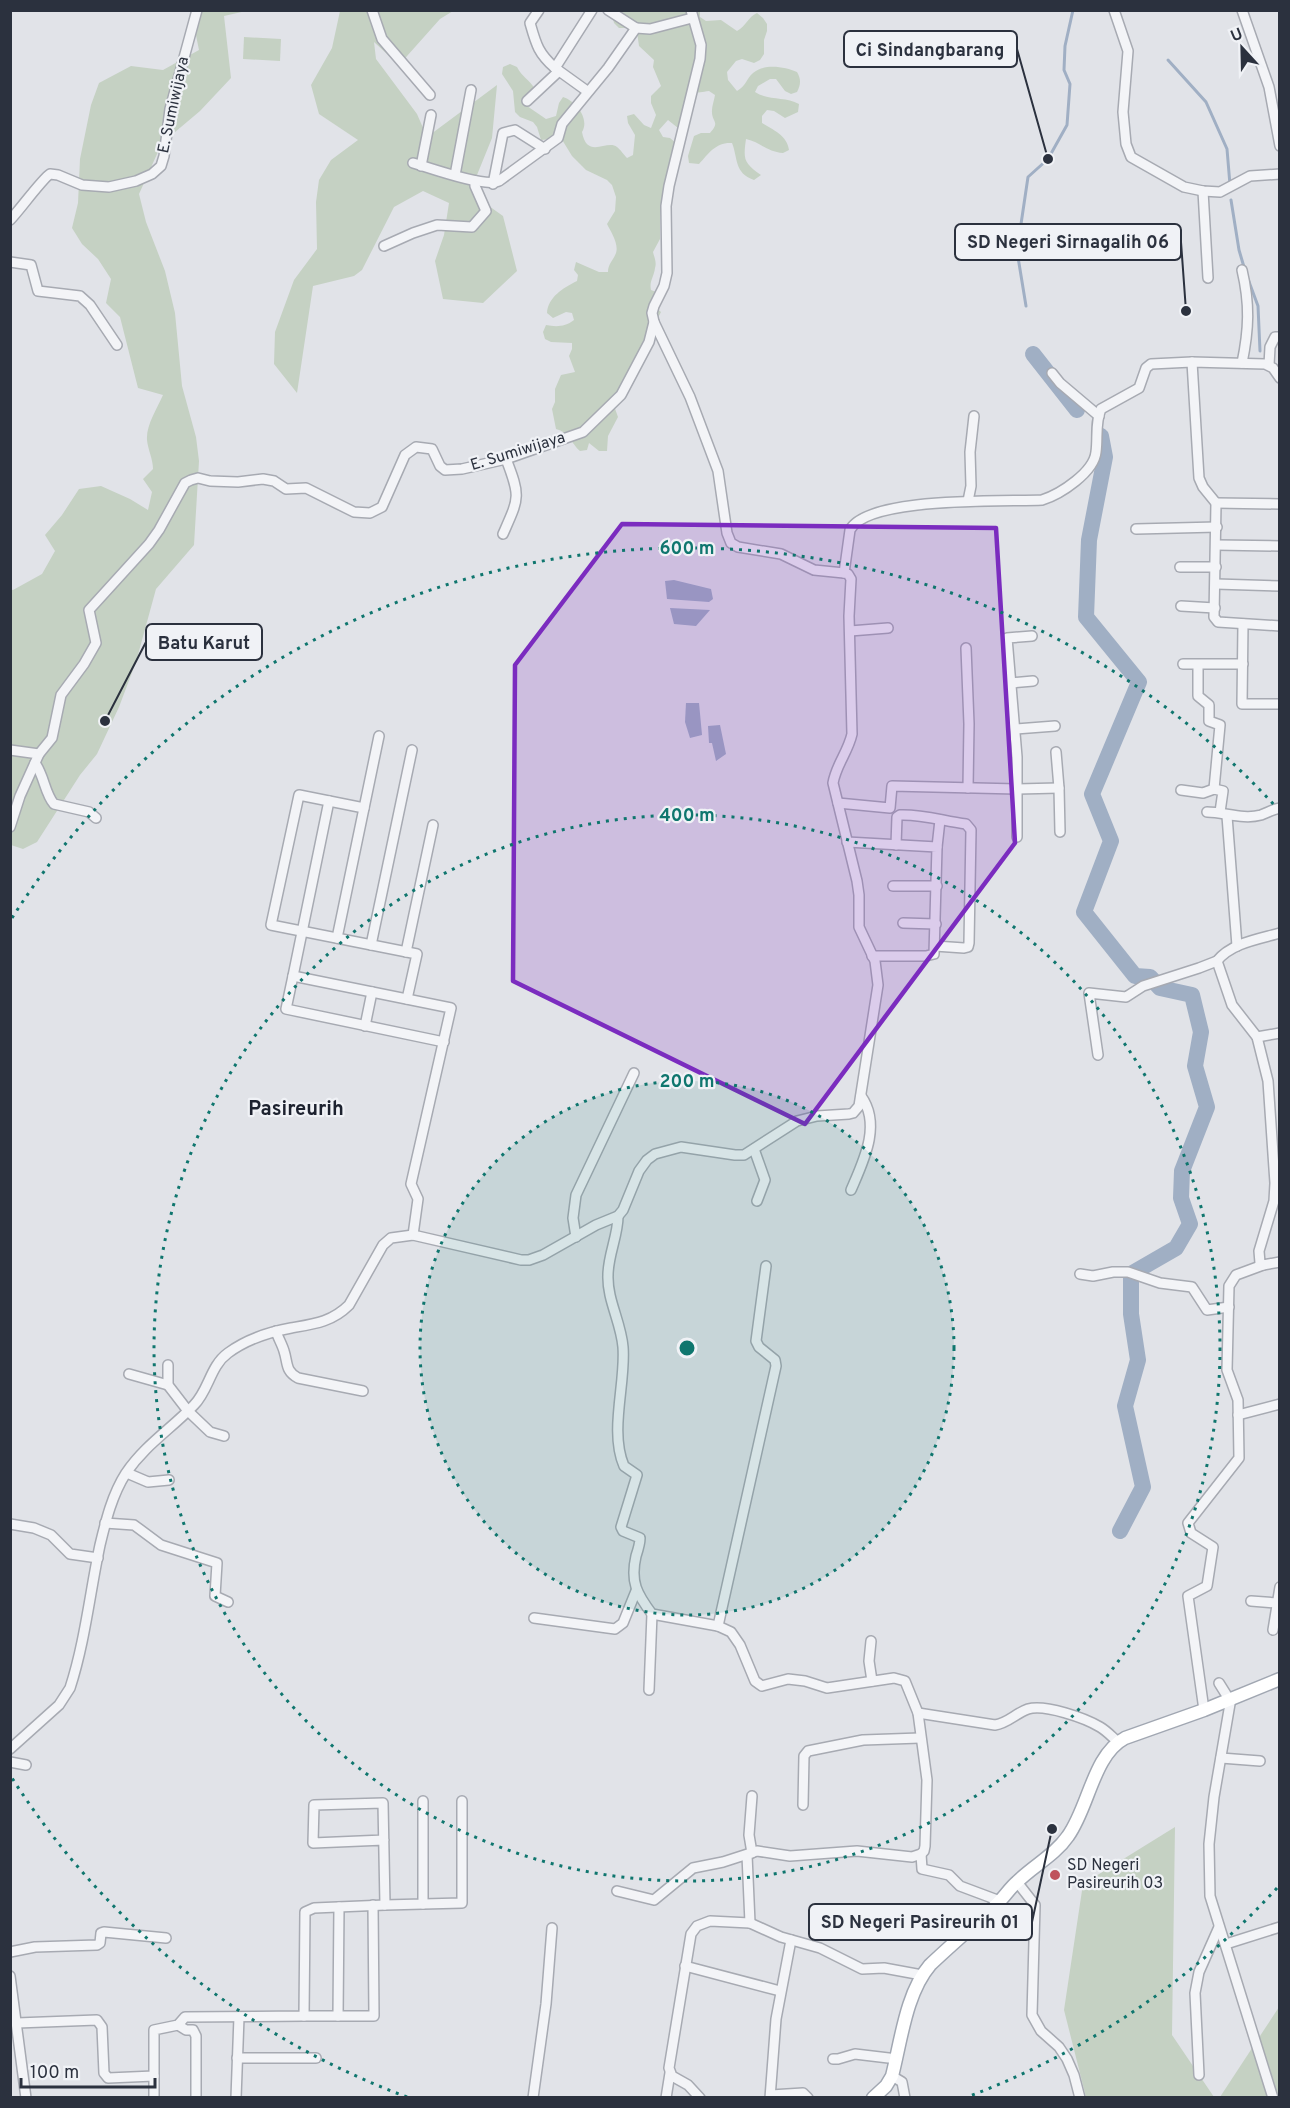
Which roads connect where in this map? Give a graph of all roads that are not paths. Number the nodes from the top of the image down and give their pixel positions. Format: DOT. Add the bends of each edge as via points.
graph roads {
  1 [pos="197,10"];
  2 [pos="372,10"];
  3 [pos="539,10"];
  4 [pos="592,10"];
  5 [pos="608,10"];
  6 [pos="1114,10"];
  7 [pos="1253,10"];
  8 [pos="1243,12"];
  9 [pos="691,14"];
  10 [pos="636,28"];
  11 [pos="557,69"];
  12 [pos="471,90"];
  13 [pos="588,91"];
  14 [pos="430,95"];
  15 [pos="527,101"];
  16 [pos="431,115"];
  17 [pos="1280,146"];
  18 [pos="545,148"];
  19 [pos="455,174"];
  20 [pos="1280,174"];
  21 [pos="475,182"];
  22 [pos="493,184"];
  23 [pos="1203,191"];
  24 [pos="10,220"];
  25 [pos="384,246"];
  26 [pos="10,262"];
  27 [pos="1242,270"];
  28 [pos="1208,278"];
  29 [pos="654,322"];
  30 [pos="1280,337"];
  31 [pos="117,345"];
  32 [pos="1192,362"];
  33 [pos="1242,363"];
  34 [pos="1269,365"];
  35 [pos="1052,373"];
  36 [pos="1280,378"];
  37 [pos="974,416"];
  38 [pos="1099,416"];
  39 [pos="506,459"];
  40 [pos="968,501"];
  41 [pos="1216,503"];
  42 [pos="1280,504"];
  43 [pos="1217,527"];
  44 [pos="1136,529"];
  45 [pos="503,534"];
  46 [pos="1216,545"];
  47 [pos="1280,546"];
  48 [pos="1180,567"];
  49 [pos="1216,567"];
  50 [pos="844,573"];
  51 [pos="1216,584"];
  52 [pos="1280,586"];
  53 [pos="1181,606"];
  54 [pos="1215,608"];
  55 [pos="1243,624"];
  56 [pos="1280,626"];
  57 [pos="888,628"];
  58 [pos="849,631"];
  59 [pos="1032,636"];
  60 [pos="966,648"];
  61 [pos="1183,664"];
  62 [pos="1243,664"];
  63 [pos="1198,665"];
  64 [pos="1033,681"];
  65 [pos="1011,683"];
  66 [pos="1280,704"];
  67 [pos="1055,726"];
  68 [pos="1015,729"];
  69 [pos="379,736"];
  70 [pos="10,750"];
  71 [pos="412,750"];
  72 [pos="1056,752"];
  73 [pos="37,758"];
  74 [pos="968,788"];
  75 [pos="1059,788"];
  76 [pos="1017,789"];
  77 [pos="1214,789"];
  78 [pos="1181,790"];
  79 [pos="329,801"];
  80 [pos="838,803"];
  81 [pos="364,808"];
  82 [pos="1280,808"];
  83 [pos="1207,812"];
  84 [pos="1223,814"];
  85 [pos="96,818"];
  86 [pos="940,820"];
  87 [pos="433,825"];
  88 [pos="10,827"];
  89 [pos="1060,832"];
  90 [pos="1017,837"];
  91 [pos="847,842"];
  92 [pos="896,845"];
  93 [pos="937,847"];
  94 [pos="893,886"];
  95 [pos="937,886"];
  96 [pos="903,923"];
  97 [pos="936,924"];
  98 [pos="302,931"];
  99 [pos="1280,933"];
  100 [pos="337,938"];
  101 [pos="371,945"];
  102 [pos="935,946"];
  103 [pos="1238,946"];
  104 [pos="406,952"];
  105 [pos="872,956"];
  106 [pos="1217,961"];
  107 [pos="292,976"];
  108 [pos="372,992"];
  109 [pos="407,999"];
  110 [pos="365,1026"];
  111 [pos="1280,1033"];
  112 [pos="1257,1037"];
  113 [pos="444,1041"];
  114 [pos="1098,1055"];
  115 [pos="634,1073"];
  116 [pos="861,1096"];
  117 [pos="754,1149"];
  118 [pos="850,1190"];
  119 [pos="757,1201"];
  120 [pos="618,1216"];
  121 [pos="413,1235"];
  122 [pos="576,1237"];
  123 [pos="1280,1262"];
  124 [pos="1263,1265"];
  125 [pos="766,1266"];
  126 [pos="1080,1274"];
  127 [pos="1229,1307"];
  128 [pos="276,1331"];
  129 [pos="168,1365"];
  130 [pos="129,1374"];
  131 [pos="168,1385"];
  132 [pos="363,1392"];
  133 [pos="1280,1404"];
  134 [pos="188,1411"];
  135 [pos="1238,1415"];
  136 [pos="224,1436"];
  137 [pos="127,1473"];
  138 [pos="169,1480"];
  139 [pos="105,1523"];
  140 [pos="10,1524"];
  141 [pos="98,1558"];
  142 [pos="1280,1587"];
  143 [pos="636,1591"];
  144 [pos="1251,1601"];
  145 [pos="228,1602"];
  146 [pos="1277,1603"];
  147 [pos="652,1614"];
  148 [pos="534,1618"];
  149 [pos="718,1626"];
  150 [pos="1273,1630"];
  151 [pos="871,1641"];
  152 [pos="1280,1679"];
  153 [pos="872,1681"];
  154 [pos="1219,1683"];
  155 [pos="649,1690"];
  156 [pos="1230,1698"];
  157 [pos="1204,1710"];
  158 [pos="918,1713"];
  159 [pos="920,1738"];
  160 [pos="1118,1742"];
  161 [pos="10,1749"];
  162 [pos="1221,1758"];
  163 [pos="1260,1761"];
  164 [pos="10,1762"];
  165 [pos="26,1764"];
  166 [pos="752,1796"];
  167 [pos="462,1801"];
  168 [pos="423,1802"];
  169 [pos="803,1805"];
  170 [pos="384,1840"];
  171 [pos="749,1854"];
  172 [pos="921,1854"];
  173 [pos="1017,1882"];
  174 [pos="617,1891"];
  175 [pos="1000,1900"];
  176 [pos="423,1904"];
  177 [pos="373,1905"];
  178 [pos="385,1905"];
  179 [pos="339,1907"];
  180 [pos="750,1923"];
  181 [pos="1219,1927"];
  182 [pos="1280,1927"];
  183 [pos="552,1929"];
  184 [pos="166,1938"];
  185 [pos="791,1940"];
  186 [pos="1226,1944"];
  187 [pos="10,1952"];
  188 [pos="685,1966"];
  189 [pos="922,1975"];
  190 [pos="10,1976"];
  191 [pos="780,1990"];
  192 [pos="239,2016"];
  193 [pos="304,2016"];
  194 [pos="338,2016"];
  195 [pos="196,2017"];
  196 [pos="17,2023"];
  197 [pos="178,2025"];
  198 [pos="196,2036"];
  199 [pos="237,2058"];
  200 [pos="316,2058"];
  201 [pos="833,2059"];
  202 [pos="897,2059"];
  203 [pos="670,2073"];
  204 [pos="1199,2075"];
  205 [pos="154,2076"];
  206 [pos="892,2076"];
  207 [pos="771,2096"];
  208 [pos="26,2097"];
  209 [pos="154,2097"];
  210 [pos="196,2097"];
  211 [pos="236,2097"];
  212 [pos="533,2097"];
  213 [pos="666,2097"];
  214 [pos="700,2097"];
  215 [pos="808,2097"];
  216 [pos="873,2097"];
  217 [pos="905,2097"];
  218 [pos="1080,2097"];
  219 [pos="1273,2097"];
  1 -- 24 [label="street, E. Sumiwijaya" via="170,109 161,166 136,181 109,187 82,185 50,174"];
  2 -- 14 [label="street" via="382,39"];
  3 -- 11 [label="street" via="530,22 535,41 541,55"];
  4 -- 11 [label="street"];
  5 -- 10 [label="street"];
  6 -- 23 [label="street" via="1128,51 1123,112 1127,152 1184,187"];
  7 -- 8 [label="street"];
  8 -- 17 [label="street" via="1269,87"];
  9 -- 10 [label="street" via="650,29"];
  9 -- 29 [label="street, E. Sumiwijaya" via="701,45 700,59 669,186 667,273 652,313"];
  10 -- 13 [label="street"];
  11 -- 13 [label="street"];
  11 -- 15 [label="street"];
  12 -- 19 [label="street"];
  13 -- 18 [label="street" via="562,124 558,138"];
  16 -- 19 [label="street" via="417,165"];
  18 -- 22 [label="street"];
  18 -- 22 [label="street" via="515,130 503,133"];
  19 -- 21 [label="street"];
  20 -- 23 [label="street" via="1250,176 1220,192"];
  21 -- 22 [label="street"];
  21 -- 25 [label="street" via="486,211 472,227 437,225"];
  23 -- 28 [label="street"];
  26 -- 31 [label="street" via="31,265 38,291 78,295"];
  27 -- 33 [label="street" via="1249,320"];
  29 -- 39 [label="street, E. Sumiwijaya" via="649,342 621,395 590,426 583,432"];
  29 -- 50 [label="street" via="690,397 718,471 731,543 781,554 814,570"];
  30 -- 34 [label="street" via="1272,341"];
  32 -- 33 [label="street"];
  32 -- 38 [label="street" via="1148,366 1139,388 1106,405"];
  32 -- 41 [label="street" via="1199,478"];
  33 -- 34 [label="street"];
  34 -- 36 [label="street"];
  35 -- 38 [label="street"];
  37 -- 40 [label="street"];
  38 -- 40 [label="street" via="1095,460 1059,493 1042,500"];
  39 -- 45 [label="street" via="517,498"];
  39 -- 73 [label="street, E. Sumiwijaya" via="450,471 440,466 432,449 416,447 401,461 382,507 370,513 354,512 306,488 286,489 263,479 238,482 198,478 185,483 149,544 89,610 96,643 61,695 52,738"];
  40 -- 50 [label="street" via="914,505 857,521 849,536"];
  41 -- 42 [label="street"];
  41 -- 43 [label="street"];
  43 -- 44 [label="street"];
  43 -- 46 [label="street"];
  46 -- 47 [label="street"];
  46 -- 49 [label="street"];
  48 -- 49 [label="street"];
  49 -- 51 [label="street"];
  50 -- 58 [label="street" via="850,579"];
  51 -- 52 [label="street"];
  51 -- 54 [label="street"];
  53 -- 54 [label="street"];
  54 -- 55 [label="street" via="1218,622"];
  55 -- 56 [label="street"];
  55 -- 62 [label="street"];
  57 -- 58 [label="street"];
  58 -- 80 [label="street" via="852,734 835,773"];
  59 -- 65 [label="street" via="1007,638"];
  60 -- 74 [label="street"];
  61 -- 63 [label="street"];
  62 -- 63 [label="street"];
  62 -- 66 [label="street" via="1242,704"];
  63 -- 77 [label="street" via="1197,696 1209,705 1209,721 1220,725"];
  64 -- 65 [label="street"];
  65 -- 68 [label="street"];
  67 -- 68 [label="street"];
  68 -- 76 [label="street"];
  69 -- 81 [label="street"];
  70 -- 73 [label="street"];
  71 -- 101 [label="street"];
  72 -- 75 [label="street"];
  73 -- 85 [label="street" via="50,800 89,812"];
  73 -- 88 [label="street"];
  74 -- 76 [label="street"];
  74 -- 80 [label="street" via="892,786 890,808"];
  75 -- 76 [label="street"];
  75 -- 89 [label="street"];
  76 -- 90 [label="street"];
  77 -- 78 [label="street" via="1203,793"];
  77 -- 84 [label="street" via="1222,791"];
  79 -- 81 [label="street"];
  79 -- 98 [label="street"];
  79 -- 98 [label="street" via="298,795 272,925"];
  80 -- 91 [label="street"];
  81 -- 100 [label="street"];
  82 -- 84 [label="street" via="1260,816"];
  83 -- 84 [label="street"];
  84 -- 103 [label="street"];
  86 -- 92 [label="street" via="926,815 900,815"];
  86 -- 93 [label="street"];
  86 -- 102 [label="street" via="966,824 971,830 970,926 968,947"];
  87 -- 104 [label="street"];
  91 -- 92 [label="street"];
  91 -- 105 [label="street" via="860,895 858,927"];
  92 -- 93 [label="street"];
  93 -- 95 [label="street"];
  94 -- 95 [label="street"];
  95 -- 97 [label="street"];
  96 -- 97 [label="street"];
  97 -- 102 [label="street"];
  98 -- 100 [label="street"];
  98 -- 107 [label="street"];
  99 -- 103 [label="street"];
  100 -- 101 [label="street"];
  101 -- 104 [label="street"];
  102 -- 105 [label="street" via="933,956"];
  103 -- 106 [label="street" via="1223,952"];
  104 -- 109 [label="street" via="417,954"];
  105 -- 116 [label="street" via="877,998"];
  106 -- 112 [label="street" via="1232,1005"];
  106 -- 114 [label="street" via="1149,984 1126,997 1089,993"];
  107 -- 108 [label="street"];
  107 -- 110 [label="street" via="286,1010"];
  108 -- 109 [label="street"];
  108 -- 110 [label="street"];
  109 -- 113 [label="street" via="451,1008"];
  110 -- 113 [label="street"];
  111 -- 112 [label="street"];
  112 -- 124 [label="street" via="1268,1080 1275,1183 1274,1201 1259,1251"];
  113 -- 121 [label="street" via="411,1184 418,1199"];
  115 -- 122 [label="street" via="576,1195"];
  116 -- 117 [label="street" via="853,1113 797,1120"];
  116 -- 118 [label="street" via="871,1118 869,1139"];
  117 -- 119 [label="street" via="765,1176"];
  117 -- 120 [label="street" via="735,1155 681,1147 654,1154 639,1171"];
  120 -- 122 [label="street"];
  120 -- 143 [label="street" via="608,1290 623,1346 621,1459 637,1475 621,1527 640,1538 634,1569"];
  121 -- 122 [label="street" via="521,1260 543,1255"];
  121 -- 128 [label="street" via="396,1237 383,1245 343,1312 326,1321"];
  123 -- 124 [label="street"];
  124 -- 127 [label="street" via="1233,1278"];
  125 -- 149 [label="street" via="756,1341 776,1366"];
  126 -- 127 [label="street" via="1131,1273 1192,1287 1207,1310"];
  127 -- 135 [label="street" via="1227,1370 1237,1396"];
  128 -- 132 [label="street" via="291,1374"];
  128 -- 134 [label="street" via="251,1339 228,1353 213,1368 198,1400"];
  129 -- 131 [label="street"];
  130 -- 131 [label="street"];
  131 -- 134 [label="street"];
  133 -- 135 [label="street"];
  134 -- 136 [label="street" via="210,1432"];
  134 -- 137 [label="street" via="159,1436"];
  135 -- 157 [label="street" via="1238,1461 1188,1523 1191,1533 1210,1543 1213,1550 1207,1586 1188,1596"];
  137 -- 138 [label="street" via="148,1482"];
  137 -- 139 [label="street"];
  139 -- 141 [label="street"];
  139 -- 145 [label="street" via="134,1525 161,1545 217,1563 215,1596"];
  140 -- 141 [label="street" via="51,1535 70,1554"];
  141 -- 161 [label="street" via="70,1688 59,1705"];
  142 -- 146 [label="street"];
  143 -- 147 [label="street"];
  143 -- 148 [label="street" via="623,1623 615,1629"];
  144 -- 146 [label="street"];
  146 -- 150 [label="street"];
  147 -- 149 [label="street"];
  147 -- 155 [label="street"];
  149 -- 153 [label="street" via="731,1632 755,1681 762,1686 788,1679 827,1688"];
  151 -- 153 [label="street"];
  152 -- 156 [label="main road"];
  153 -- 158 [label="street" via="905,1681"];
  154 -- 156 [label="street"];
  156 -- 157 [label="main road"];
  156 -- 162 [label="street"];
  157 -- 160 [label="main road"];
  158 -- 159 [label="street"];
  158 -- 160 [label="street" via="995,1725 1028,1709 1039,1708 1093,1724"];
  159 -- 169 [label="street" via="863,1740 808,1751 804,1756"];
  159 -- 172 [label="street" via="927,1790 925,1846"];
  160 -- 173 [label="main road" via="1108,1751 1066,1839"];
  162 -- 163 [label="street"];
  162 -- 181 [label="street" via="1209,1844 1211,1904"];
  164 -- 165 [label="street"];
  166 -- 171 [label="street"];
  167 -- 176 [label="street" via="462,1903"];
  168 -- 176 [label="street"];
  170 -- 170 [label="street" via="313,1843 314,1805 383,1803"];
  170 -- 178 [label="street"];
  171 -- 172 [label="street" via="761,1850 790,1856 857,1851 912,1857"];
  171 -- 174 [label="street" via="693,1868 654,1900"];
  171 -- 180 [label="street"];
  172 -- 175 [label="street" via="922,1869 949,1875 960,1886"];
  173 -- 175 [label="main road"];
  173 -- 218 [label="street" via="1035,1905 1032,2015 1067,2059"];
  175 -- 189 [label="main road"];
  176 -- 178 [label="street"];
  177 -- 178 [label="street"];
  177 -- 179 [label="street"];
  177 -- 194 [label="street" via="374,2016"];
  179 -- 193 [label="street" via="305,1912"];
  179 -- 194 [label="street"];
  180 -- 185 [label="street"];
  180 -- 188 [label="street" via="710,1921 697,1926 691,1934"];
  181 -- 186 [label="street"];
  181 -- 204 [label="street" via="1199,1972 1195,1993"];
  182 -- 186 [label="street"];
  183 -- 212 [label="street"];
  184 -- 187 [label="street" via="104,1932 98,1944"];
  185 -- 189 [label="street" via="820,1948 862,1969 884,1968"];
  185 -- 191 [label="street"];
  186 -- 219 [label="street"];
  188 -- 191 [label="street"];
  188 -- 203 [label="street"];
  189 -- 202 [label="main road"];
  190 -- 196 [label="street"];
  191 -- 207 [label="street"];
  192 -- 193 [label="street"];
  192 -- 195 [label="street"];
  192 -- 199 [label="street"];
  193 -- 194 [label="street"];
  195 -- 197 [label="street" via="185,2017"];
  195 -- 198 [label="street"];
  196 -- 205 [label="street" via="97,2020 102,2028 104,2073 108,2078"];
  196 -- 208 [label="street"];
  197 -- 198 [label="street" via="193,2030"];
  197 -- 205 [label="street" via="154,2030"];
  198 -- 210 [label="street"];
  199 -- 200 [label="street"];
  199 -- 211 [label="street"];
  201 -- 202 [label="street" via="855,2054"];
  202 -- 206 [label="main road"];
  203 -- 213 [label="street"];
  203 -- 214 [label="street"];
  205 -- 209 [label="street"];
  206 -- 216 [label="main road"];
  206 -- 217 [label="street" via="902,2082"];
  207 -- 215 [label="street"];
}
